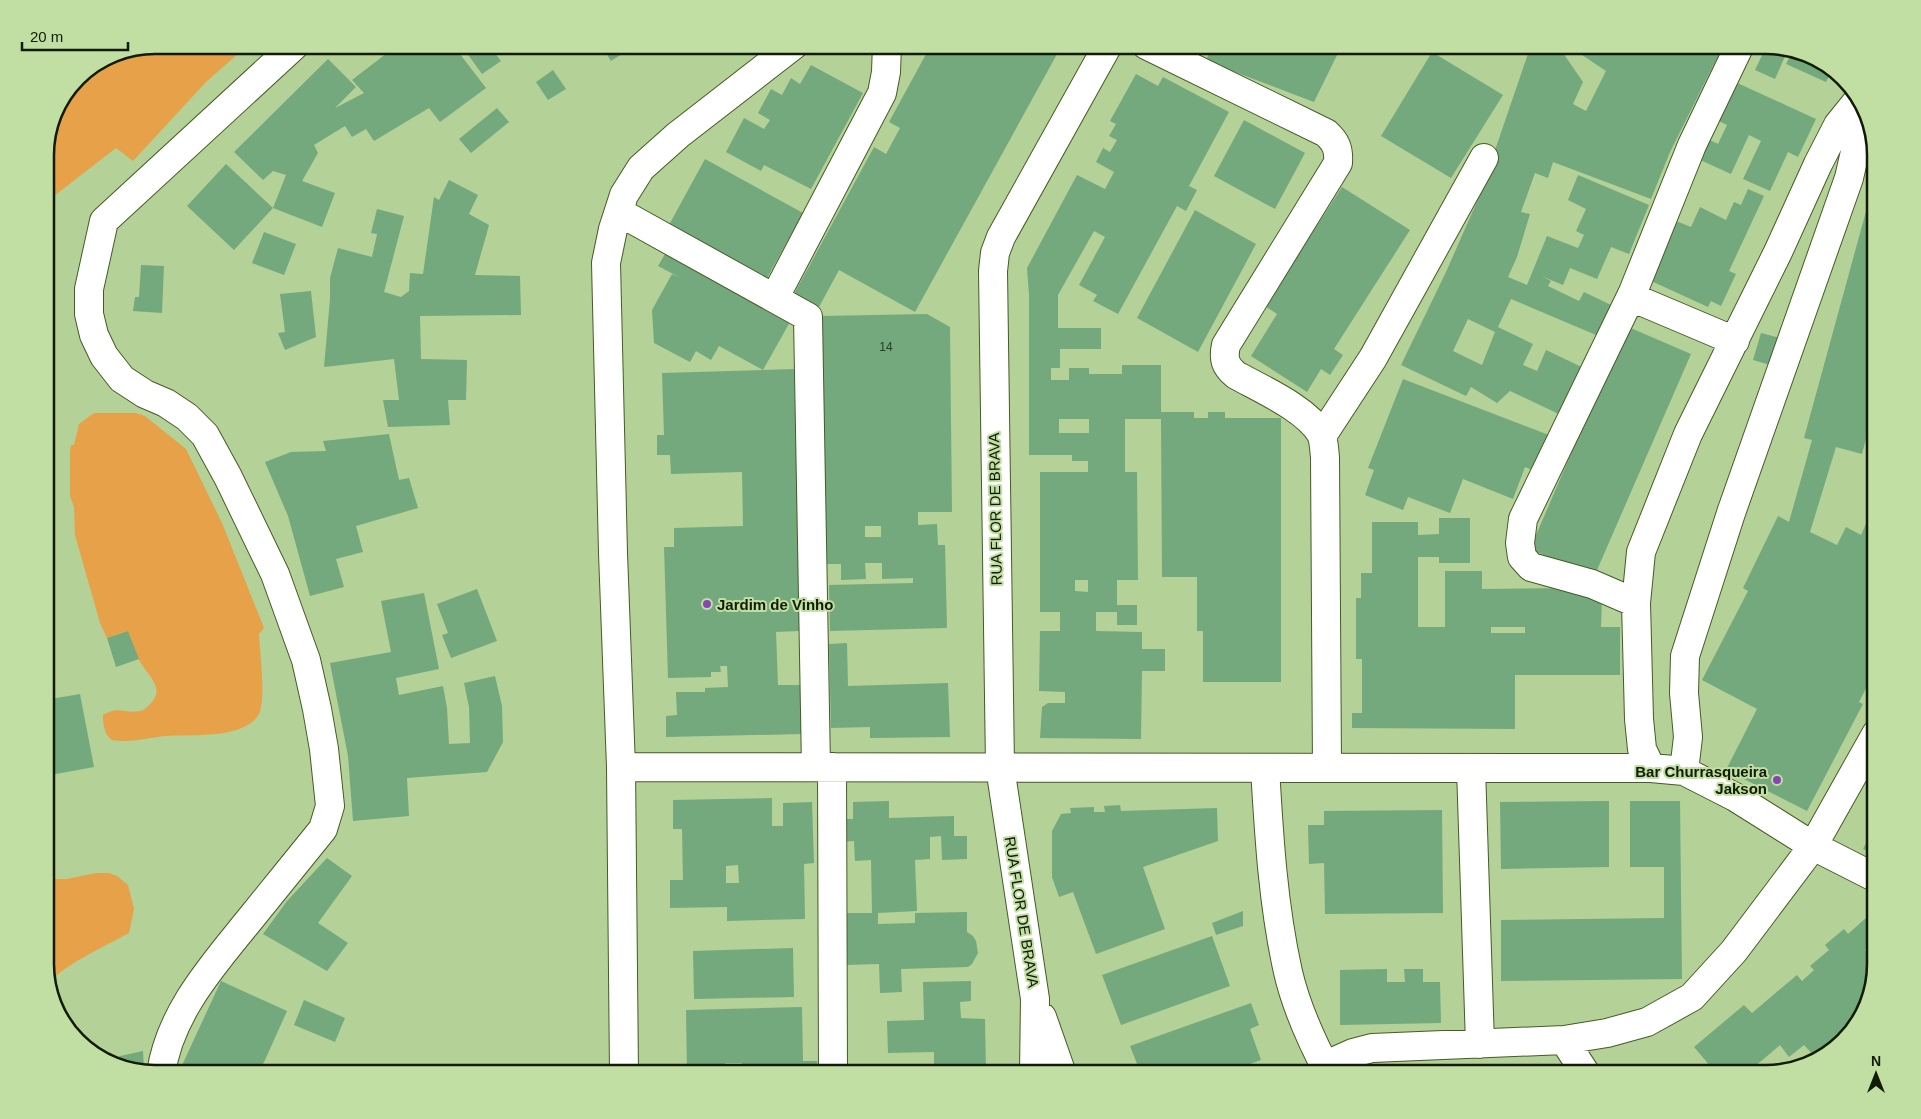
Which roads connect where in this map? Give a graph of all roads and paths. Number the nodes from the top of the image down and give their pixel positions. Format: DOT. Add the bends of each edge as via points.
graph roads {
  1 [pos="285,54"];
  2 [pos="782,54"];
  3 [pos="887,54"];
  4 [pos="1103,54"];
  5 [pos="1164,54"];
  6 [pos="1736,54"];
  7 [pos="1854,105"];
  8 [pos="1862,122"];
  9 [pos="1484,158"];
  10 [pos="618,212"];
  11 [pos="1631,296"];
  12 [pos="775,297"];
  13 [pos="1735,340"];
  14 [pos="1322,436"];
  15 [pos="1636,602"];
  16 [pos="1867,750"];
  17 [pos="621,767"];
  18 [pos="824,767"];
  19 [pos="1000,767"];
  20 [pos="1265,768"];
  21 [pos="1327,768"];
  22 [pos="1471,768"];
  23 [pos="1651,768"];
  24 [pos="1684,771"];
  25 [pos="1813,846"];
  26 [pos="1867,873"];
  27 [pos="1035,999"];
  28 [pos="1564,1040"];
  29 [pos="1480,1044"];
  30 [pos="163,1065"];
  31 [pos="624,1065"];
  32 [pos="833,1065"];
  33 [pos="1034,1065"];
  34 [pos="1059,1065"];
  35 [pos="1324,1065"];
  36 [pos="1334,1065"];
  37 [pos="1580,1065"];
  1 -- 30 [label="street" via="104,221 89,289 89,314 104,356 122,379 187,417 205,435 275,574 306,660 324,749 330,806 323,829 204,976 177,1023"];
  2 -- 10 [label="street" via="641,168 624,195"];
  3 -- 12 [label="street" via="882,92"];
  4 -- 19 [label="street, RUA FLOR DE BRAVA" via="995,253"];
  5 -- 14 [label="street" via="1326,133 1335,141 1338,163 1226,345 1223,356 1227,368 1302,413"];
  6 -- 11 [label="street" via="1692,145"];
  7 -- 13 [label="street" via="1838,125 1818,164"];
  8 -- 24 [label="street" via="1849,178 1731,513 1685,656 1688,737"];
  9 -- 14 [label="street" via="1373,358"];
  10 -- 12 [label="street"];
  10 -- 17 [label="street" via="606,262"];
  11 -- 13 [label="street"];
  11 -- 15 [label="street" via="1523,519 1520,543 1522,557 1531,567 1592,584"];
  12 -- 18 [label="street" via="808,317"];
  13 -- 15 [label="street" via="1688,434 1641,552"];
  14 -- 21 [label="street" via="1325,457"];
  15 -- 23 [label="street" via="1639,719 1642,749"];
  16 -- 25 [label="street"];
  17 -- 18 [label="street"];
  17 -- 31 [label="street"];
  18 -- 19 [label="street"];
  18 -- 32 [label="street"];
  19 -- 20 [label="street"];
  19 -- 27 [label="street, RUA FLOR DE BRAVA"];
  20 -- 21 [label="street"];
  20 -- 35 [label="street" via="1279,920 1288,973 1301,1014"];
  21 -- 22 [label="street"];
  22 -- 23 [label="street"];
  22 -- 29 [label="street"];
  23 -- 24 [label="street"];
  24 -- 25 [label="street" via="1735,797"];
  25 -- 26 [label="street"];
  25 -- 28 [label="street" via="1734,951 1692,997 1647,1022"];
  27 -- 33 [label="street"];
  27 -- 34 [label="street"];
  28 -- 29 [label="street"];
  28 -- 37 [label="street"];
  29 -- 36 [label="street" via="1372,1048 1353,1053"];
}
